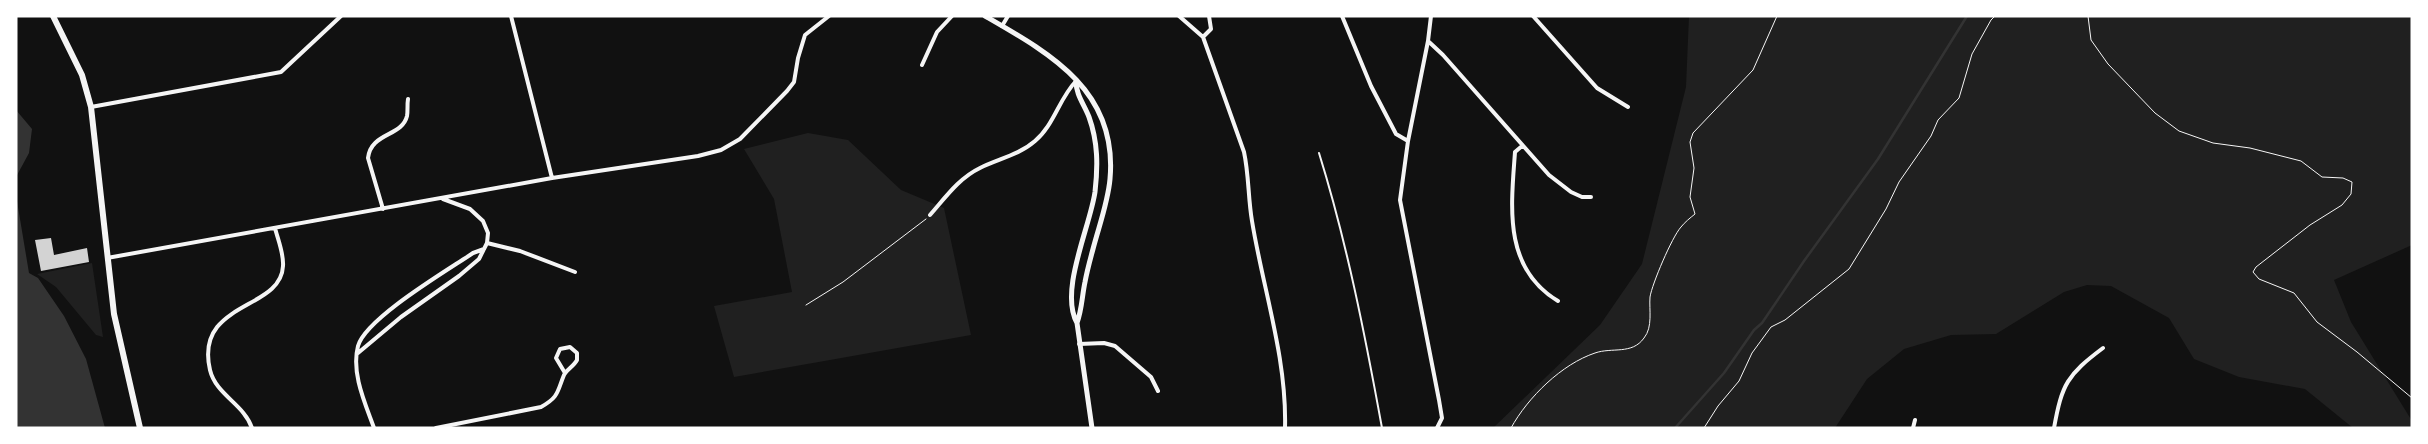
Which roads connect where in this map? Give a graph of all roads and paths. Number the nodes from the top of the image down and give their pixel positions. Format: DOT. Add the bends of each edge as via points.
graph roads {
  1 [pos="53,16"];
  2 [pos="341,16"];
  3 [pos="511,16"];
  4 [pos="829,16"];
  5 [pos="952,16"];
  6 [pos="985,16"];
  7 [pos="1008,16"];
  8 [pos="1179,16"];
  9 [pos="1209,16"];
  10 [pos="1342,16"];
  11 [pos="1431,16"];
  12 [pos="1533,16"];
  13 [pos="1777,16"];
  14 [pos="1995,16"];
  15 [pos="2088,16"];
  16 [pos="1002,26"];
  17 [pos="1203,38"];
  18 [pos="1428,42"];
  19 [pos="922,65"];
  20 [pos="1076,82"];
  21 [pos="408,100"];
  22 [pos="91,107"];
  23 [pos="1628,107"];
  24 [pos="1408,141"];
  25 [pos="1522,146"];
  26 [pos="1318,153"];
  27 [pos="552,178"];
  28 [pos="1591,197"];
  29 [pos="440,198"];
  30 [pos="383,209"];
  31 [pos="930,215"];
  32 [pos="275,228"];
  33 [pos="487,243"];
  34 [pos="484,249"];
  35 [pos="107,258"];
  36 [pos="575,272"];
  37 [pos="1558,301"];
  38 [pos="806,305"];
  39 [pos="1077,323"];
  40 [pos="1079,344"];
  41 [pos="2103,348"];
  42 [pos="358,353"];
  43 [pos="564,373"];
  44 [pos="1158,392"];
  45 [pos="2412,398"];
  46 [pos="1915,420"];
  47 [pos="140,428"];
  48 [pos="252,428"];
  49 [pos="374,428"];
  50 [pos="436,428"];
  51 [pos="1092,428"];
  52 [pos="1286,428"];
  53 [pos="1382,428"];
  54 [pos="1437,428"];
  55 [pos="1511,428"];
  56 [pos="1704,428"];
  57 [pos="1913,428"];
  58 [pos="2054,428"];
  1 -- 22 [label="main road" via="82,75"];
  2 -- 22 [label="street" via="281,72"];
  3 -- 27 [label="street"];
  4 -- 27 [label="street" via="805,35 794,82 740,139 721,150 698,156"];
  5 -- 19 [label="street" via="937,32"];
  6 -- 16 [label="street"];
  7 -- 16 [label="street"];
  8 -- 17 [label="street"];
  9 -- 17 [label="street" via="1211,29"];
  10 -- 24 [label="street" via="1396,134"];
  11 -- 18 [label="street"];
  12 -- 23 [label="street" via="1597,88"];
  13 -- 55 [label="path" via="1753,70 1691,138 1694,168 1690,197 1695,214 1680,227 1653,284 1650,323 1645,338 1633,348 1596,352 1559,371"];
  14 -- 56 [label="path" via="1972,54 1959,98 1938,120 1849,269 1771,328"];
  15 -- 45 [label="path" via="2091,40 2108,64 2156,113 2179,131 2212,143 2250,148 2301,161 2322,177 2352,182 2351,194 2342,205 2310,225 2253,272 2259,279 2294,293 2317,322"];
  16 -- 20 [label="street" via="1047,54"];
  17 -- 52 [label="street" via="1248,170 1252,219 1286,394"];
  18 -- 24 [label="street"];
  18 -- 25 [label="street"];
  20 -- 31 [label="street" via="1038,139 1016,153 978,168 958,182"];
  20 -- 39 [label="street" via="1076,91 1094,134 1097,162 1094,194 1074,278 1073,315"];
  20 -- 39 [label="street" via="1094,100 1107,136 1110,160 1107,194"];
  21 -- 30 [label="street" via="407,117 402,126 375,141 369,151 368,158"];
  22 -- 35 [label="main road"];
  24 -- 54 [label="street" via="1400,188 1400,212 1442,418"];
  25 -- 28 [label="street" via="1561,186 1582,197"];
  25 -- 37 [label="street" via="1516,152 1512,196 1520,256 1538,286"];
  26 -- 53 [label="lane" via="1338,215 1353,279"];
  27 -- 29 [label="street"];
  29 -- 30 [label="street"];
  29 -- 33 [label="street" via="470,209 482,221 488,233"];
  30 -- 32 [label="street"];
  31 -- 38 [label="path" via="843,282"];
  32 -- 35 [label="street"];
  32 -- 48 [label="street" via="284,265 282,275 275,286 261,297 222,320 209,344 210,372 217,388"];
  33 -- 34 [label="street"];
  33 -- 36 [label="street"];
  34 -- 42 [label="street" via="471,266"];
  34 -- 42 [label="street" via="473,253 400,303 363,336"];
  35 -- 47 [label="main road" via="114,314"];
  39 -- 40 [label="street"];
  40 -- 44 [label="street" via="1115,346 1151,377"];
  40 -- 51 [label="street"];
  41 -- 58 [label="street" via="2071,375 2060,398"];
  42 -- 49 [label="street" via="357,373"];
  43 -- 43 [label="street" via="556,358 560,349 570,347 578,356 574,365"];
  43 -- 50 [label="street" via="560,391 542,407"];
  46 -- 57 [label="street"];
}
